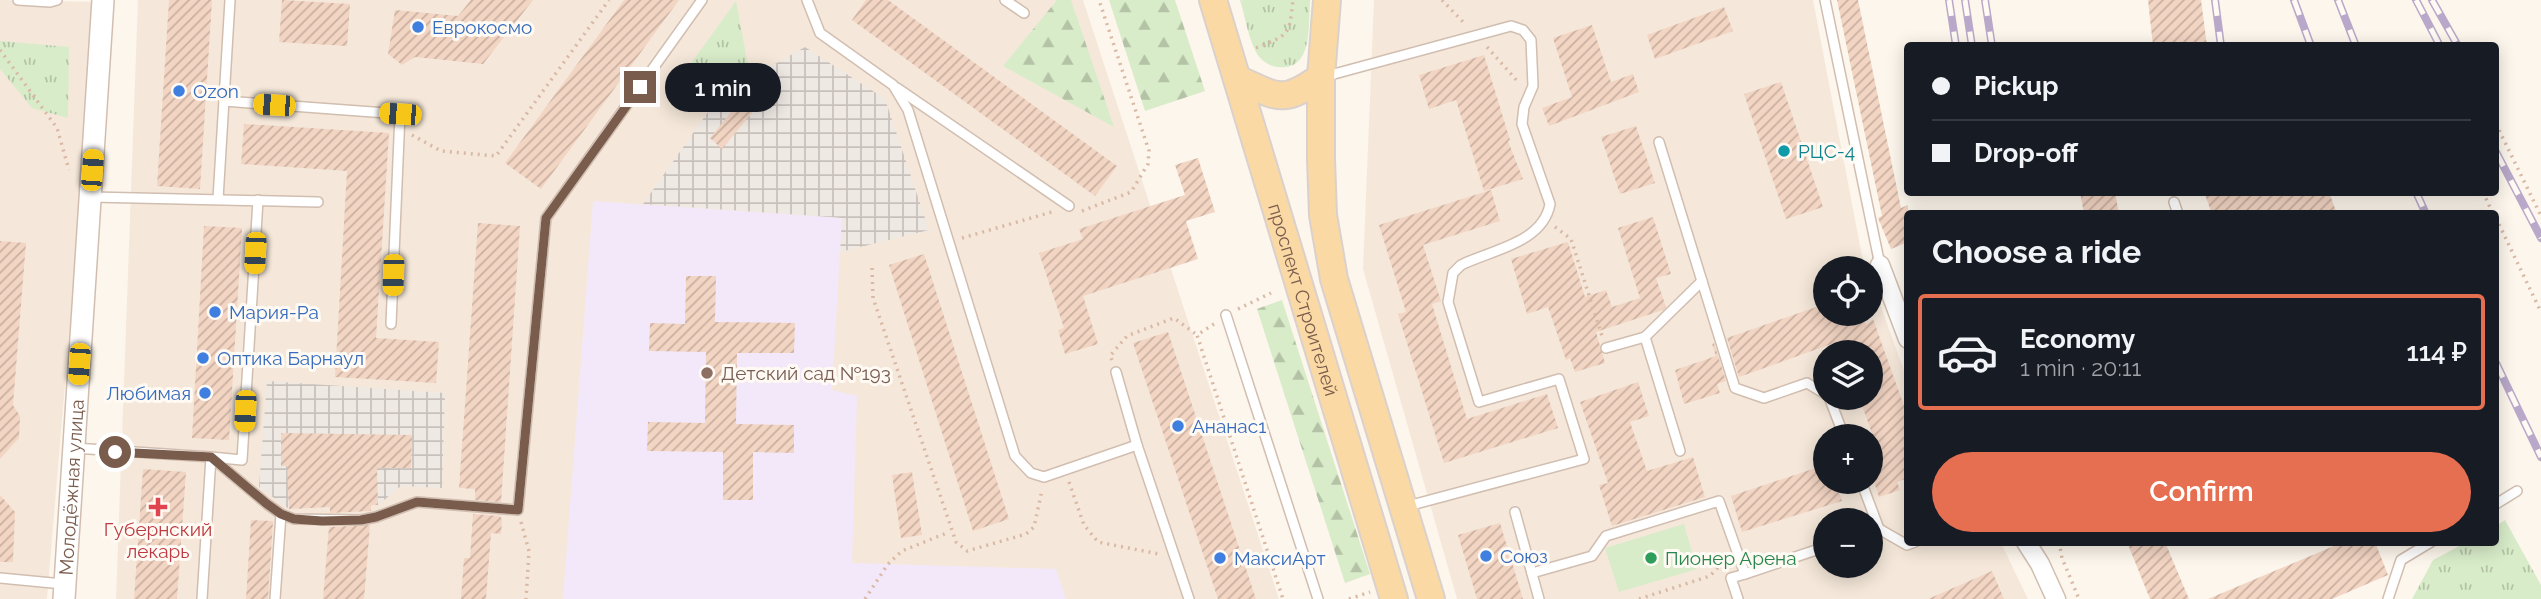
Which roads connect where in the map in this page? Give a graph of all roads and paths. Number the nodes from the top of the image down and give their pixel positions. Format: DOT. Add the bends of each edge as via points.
graph roads {
  1 [pos="18,0"];
  2 [pos="57,0"];
  3 [pos="103,0"];
  4 [pos="230,0"];
  5 [pos="609,0"];
  6 [pos="702,0"];
  7 [pos="807,0"];
  8 [pos="1005,0"];
  9 [pos="1099,0"];
  10 [pos="1213,0"];
  11 [pos="1293,0"];
  12 [pos="1327,0"];
  13 [pos="1825,0"];
  14 [pos="1024,13"];
  15 [pos="1256,48"];
  16 [pos="0,50"];
  17 [pos="1321,77"];
  18 [pos="1237,79"];
  19 [pos="893,85"];
  20 [pos="223,101"];
  21 [pos="399,128"];
  22 [pos="2499,130"];
  23 [pos="1658,142"];
  24 [pos="1149,151"];
  25 [pos="69,170"];
  26 [pos="90,197"];
  27 [pos="218,200"];
  28 [pos="258,200"];
  29 [pos="2174,201"];
  30 [pos="318,202"];
  31 [pos="1069,206"];
  32 [pos="2177,210"];
  33 [pos="2541,216"];
  34 [pos="1545,219"];
  35 [pos="2499,224"];
  36 [pos="1878,256"];
  37 [pos="872,268"];
  38 [pos="1883,273"];
  39 [pos="1702,281"];
  40 [pos="1271,293"];
  41 [pos="1244,305"];
  42 [pos="2541,312"];
  43 [pos="1226,315"];
  44 [pos="391,324"];
  45 [pos="1904,328"];
  46 [pos="1197,335"];
  47 [pos="1645,337"];
  48 [pos="1606,348"];
  49 [pos="1116,372"];
  50 [pos="1813,387"];
  51 [pos="1137,445"];
  52 [pos="74,448"];
  53 [pos="1680,451"];
  54 [pos="211,457"];
  55 [pos="1065,471"];
  56 [pos="1044,477"];
  57 [pos="2517,491"];
  58 [pos="2499,502"];
  59 [pos="1403,508"];
  60 [pos="518,510"];
  61 [pos="1515,512"];
  62 [pos="281,514"];
  63 [pos="949,532"];
  64 [pos="1883,534"];
  65 [pos="1904,543"];
  66 [pos="2028,546"];
  67 [pos="2060,546"];
  68 [pos="2424,546"];
  69 [pos="1736,548"];
  70 [pos="1813,551"];
  71 [pos="1176,557"];
  72 [pos="1532,573"];
  73 [pos="1745,574"];
  74 [pos="0,578"];
  75 [pos="65,592"];
  76 [pos="1362,595"];
  77 [pos="202,599"];
  78 [pos="275,599"];
  79 [pos="526,599"];
  80 [pos="865,599"];
  81 [pos="1189,599"];
  82 [pos="1283,599"];
  83 [pos="1318,599"];
  84 [pos="1349,599"];
  85 [pos="1394,599"];
  86 [pos="1431,599"];
  87 [pos="1539,599"];
  88 [pos="1639,599"];
  89 [pos="1738,599"];
  90 [pos="2056,599"];
  91 [pos="2079,599"];
  92 [pos="2388,599"];
  1 -- 2 [label="lane"];
  3 -- 26 [label="street, Молодёжная улица"];
  4 -- 20 [label="lane"];
  5 -- 21 [label="path" via="496,156 441,151"];
  6 -- 60 [label="lane" via="546,218"];
  7 -- 19 [label="lane" via="820,33"];
  8 -- 14 [label="lane"];
  9 -- 24 [label="path"];
  10 -- 18 [label="main road, проспект Строителей"];
  11 -- 15 [label="path" via="1290,30"];
  12 -- 17 [label="main road, проспект Строителей"];
  13 -- 36 [label="lane"];
  16 -- 25 [label="path" via="57,128"];
  17 -- 18 [label="main road" via="1299,94 1276,96"];
  17 -- 34 [label="lane" via="1511,26 1523,30 1531,40 1533,86 1522,124 1550,204"];
  17 -- 59 [label="main road, проспект Строителей" via="1323,215 1334,279"];
  18 -- 85 [label="main road, проспект Строителей"];
  19 -- 31 [label="lane"];
  19 -- 56 [label="lane" via="908,110 1014,456 1031,473"];
  20 -- 21 [label="lane" via="400,114"];
  20 -- 27 [label="lane"];
  21 -- 44 [label="lane"];
  22 -- 33 [label="path"];
  23 -- 39 [label="lane"];
  26 -- 27 [label="lane"];
  26 -- 52 [label="street, Молодёжная улица"];
  27 -- 28 [label="lane"];
  28 -- 30 [label="lane"];
  28 -- 54 [label="lane" via="242,460"];
  29 -- 32 [label="lane"];
  34 -- 48 [label="path" via="1571,239"];
  34 -- 59 [label="lane" via="1524,238 1461,265 1453,273 1448,302 1479,402 1559,379 1584,459"];
  35 -- 42 [label="path"];
  37 -- 56 [label="path" via="873,298 956,542 967,551 1026,534 1034,527"];
  38 -- 45 [label="street"];
  39 -- 47 [label="lane"];
  39 -- 50 [label="lane" via="1735,388 1764,398 1807,383"];
  40 -- 41 [label="path"];
  43 -- 46 [label="path"];
  43 -- 83 [label="lane"];
  46 -- 49 [label="path" via="1174,318 1127,336 1110,356"];
  46 -- 82 [label="path"];
  47 -- 48 [label="lane"];
  47 -- 53 [label="lane"];
  49 -- 51 [label="lane"];
  51 -- 55 [label="lane"];
  51 -- 71 [label="lane"];
  52 -- 54 [label="lane"];
  52 -- 75 [label="street, Молодёжная улица"];
  54 -- 62 [label="lane"];
  54 -- 77 [label="lane"];
  55 -- 56 [label="lane"];
  55 -- 71 [label="path" via="1084,525 1098,542"];
  57 -- 58 [label="lane"];
  59 -- 86 [label="main road, проспект Строителей"];
  60 -- 62 [label="lane" via="417,502 361,520 294,519"];
  60 -- 79 [label="path" via="529,551"];
  61 -- 72 [label="lane"];
  62 -- 78 [label="lane"];
  63 -- 80 [label="path" via="902,551"];
  64 -- 65 [label="lane"];
  66 -- 90 [label="street"];
  67 -- 91 [label="path"];
  68 -- 92 [label="lane" via="2401,560"];
  69 -- 72 [label="lane" via="1719,501 1606,536 1592,556"];
  69 -- 73 [label="lane"];
  69 -- 88 [label="path" via="1710,576"];
  70 -- 73 [label="lane"];
  71 -- 81 [label="lane"];
  72 -- 87 [label="lane"];
  73 -- 89 [label="lane" via="1731,578"];
  74 -- 75 [label="lane"];
  76 -- 84 [label="path"];
}
